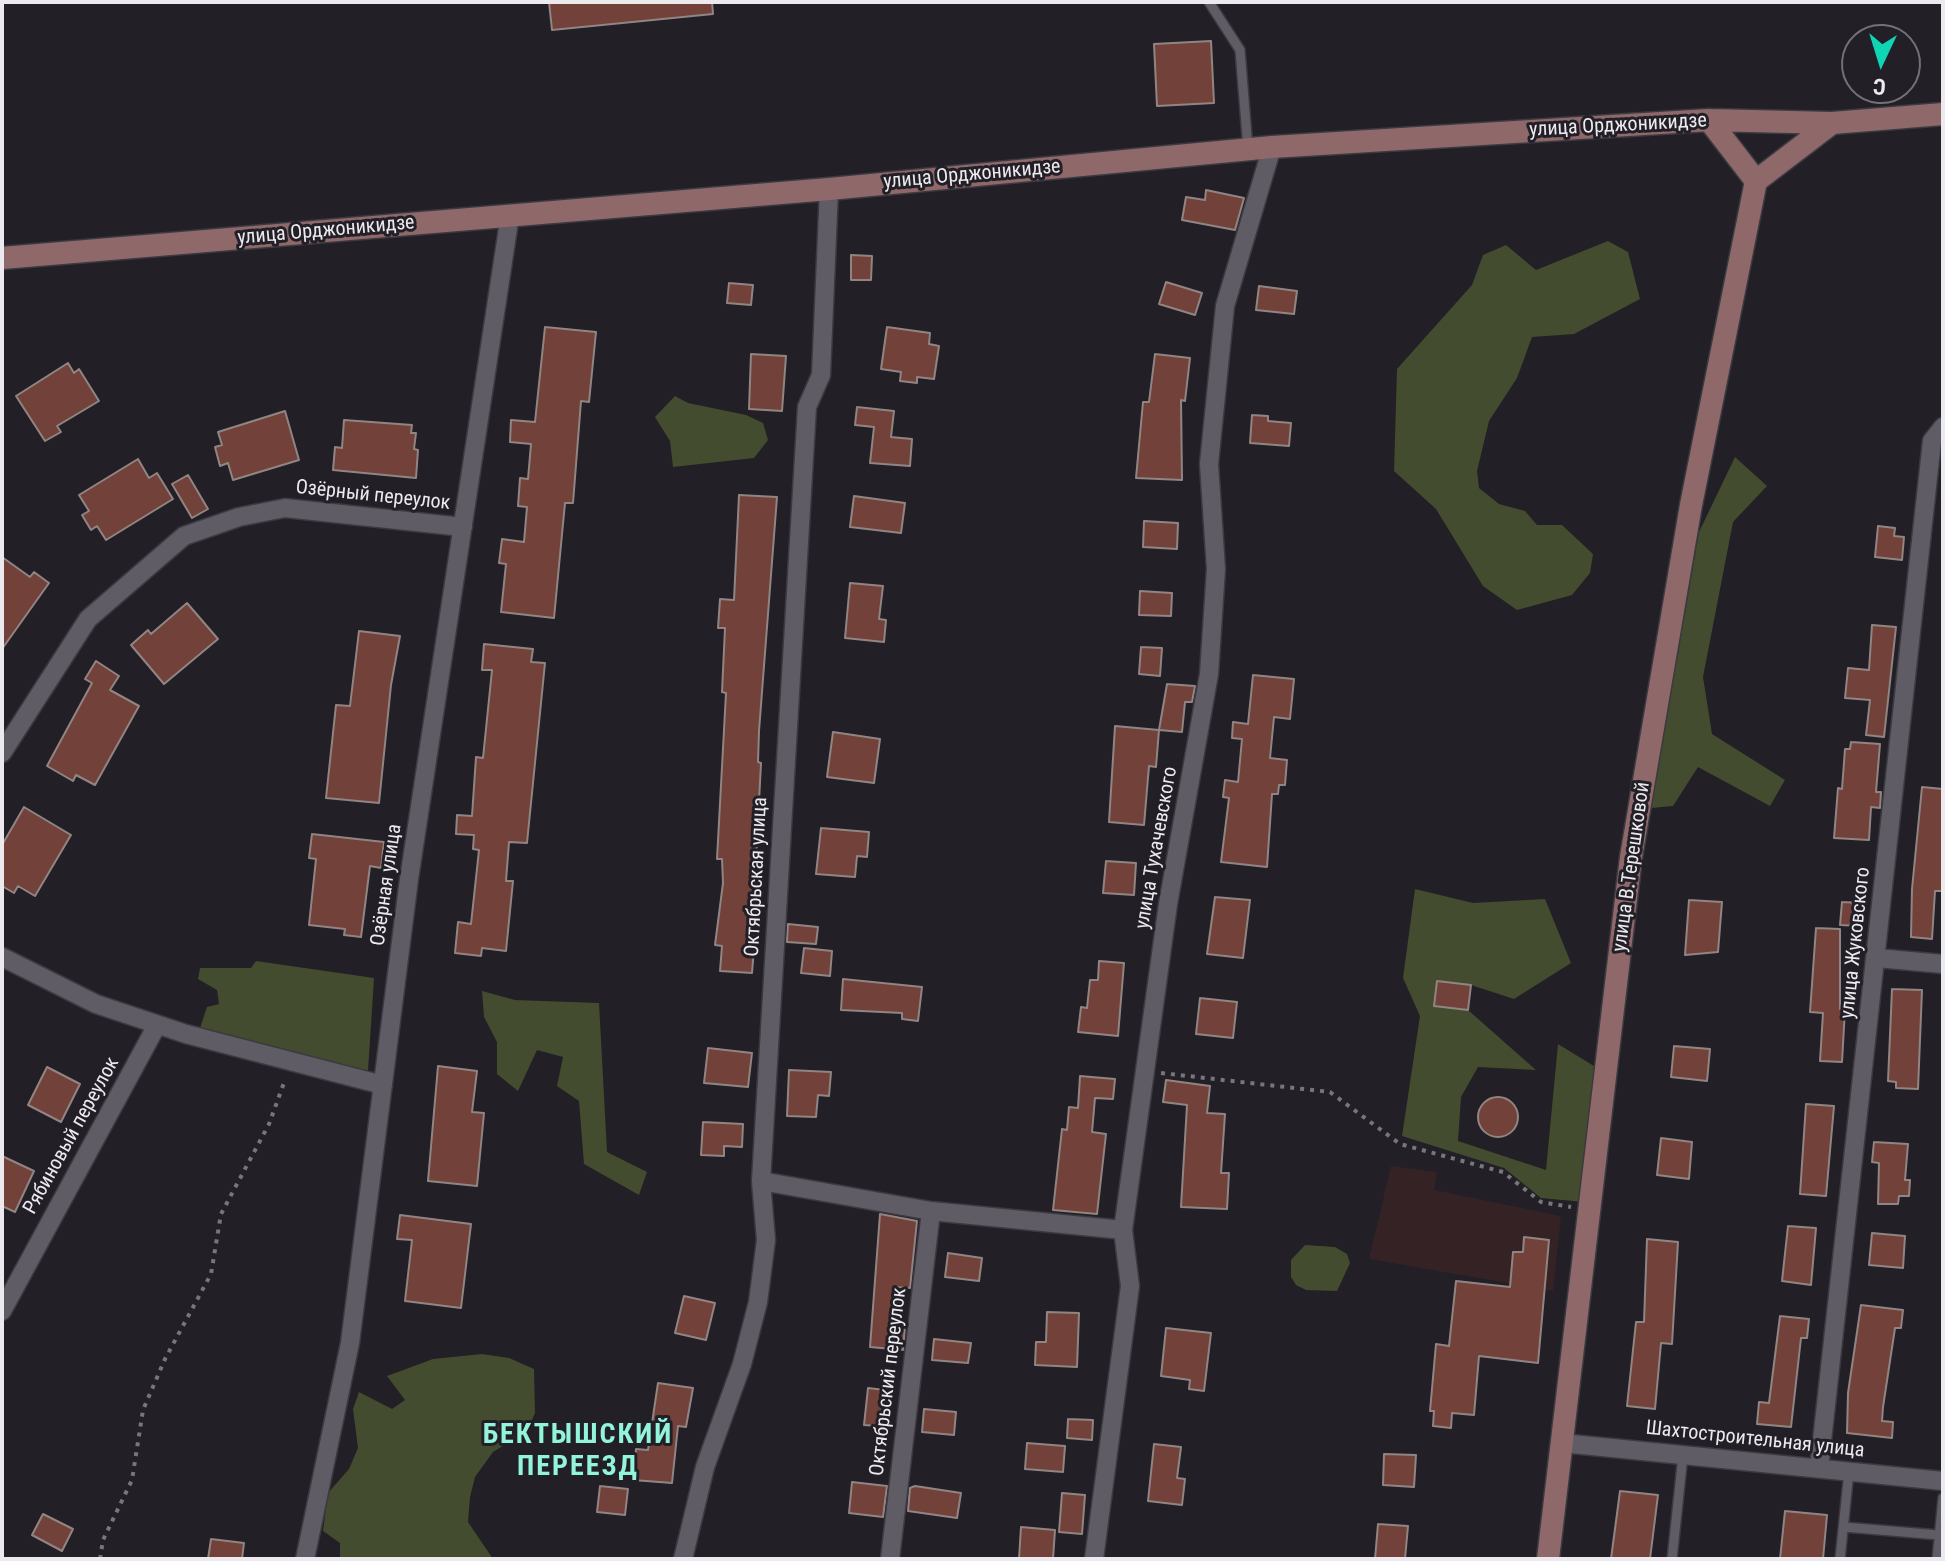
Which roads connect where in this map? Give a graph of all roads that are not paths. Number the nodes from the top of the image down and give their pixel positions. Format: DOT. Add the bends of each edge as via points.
graph roads {
  1 [pos="1209,2"];
  2 [pos="1943,114"];
  3 [pos="1709,120"];
  4 [pos="1832,123"];
  5 [pos="1272,147"];
  6 [pos="1248,149"];
  7 [pos="1756,181"];
  8 [pos="829,189"];
  9 [pos="510,215"];
  10 [pos="2,258"];
  11 [pos="1943,427"];
  12 [pos="463,527"];
  13 [pos="2,753"];
  14 [pos="2,957"];
  15 [pos="1877,958"];
  16 [pos="1943,964"];
  17 [pos="157,1025"];
  18 [pos="383,1085"];
  19 [pos="761,1181"];
  20 [pos="931,1211"];
  21 [pos="1123,1230"];
  22 [pos="2,1311"];
  23 [pos="1562,1443"];
  24 [pos="1683,1455"];
  25 [pos="1819,1468"];
  26 [pos="1849,1471"];
  27 [pos="1943,1481"];
  28 [pos="1943,1498"];
  29 [pos="1844,1527"];
  30 [pos="1939,1535"];
  31 [pos="305,1559"];
  32 [pos="683,1559"];
  33 [pos="890,1559"];
  34 [pos="1094,1559"];
  35 [pos="1548,1559"];
  36 [pos="1672,1559"];
  37 [pos="1840,1559"];
  38 [pos="1937,1559"];
  1 -- 6 [label="lane" via="1240,50"];
  2 -- 4 [label="main road, улица Орджоникидзе"];
  3 -- 4 [label="main road, улица Орджоникидзе"];
  3 -- 5 [label="main road, улица Орджоникидзе"];
  3 -- 7 [label="main road"];
  4 -- 7 [label="main road"];
  5 -- 6 [label="main road, улица Орджоникидзе"];
  5 -- 21 [label="street, улица Тухачевского" via="1225,306 1209,464 1216,569 1209,674 1168,904"];
  6 -- 8 [label="main road, улица Орджоникидзе"];
  7 -- 23 [label="main road, улица В.Терешковой" via="1691,505 1631,857"];
  8 -- 9 [label="main road, улица Орджоникидзе"];
  8 -- 19 [label="street, Октябрьская улица" via="821,375 807,407"];
  9 -- 10 [label="main road, улица Орджоникидзе"];
  9 -- 12 [label="street, Озёрная улица"];
  11 -- 15 [label="street, улица Жуковского" via="1932,441"];
  12 -- 13 [label="street, Озёрный переулок" via="285,508 184,536 88,619"];
  12 -- 18 [label="street, Озёрная улица"];
  14 -- 17 [label="street" via="96,1004"];
  15 -- 16 [label="street"];
  15 -- 25 [label="street, улица Жуковского"];
  17 -- 18 [label="street"];
  17 -- 22 [label="street, Рябиновый переулок"];
  18 -- 31 [label="street, Озёрная улица" via="350,1343"];
  19 -- 20 [label="street"];
  19 -- 32 [label="street, Октябрьская улица" via="766,1240 758,1302 705,1467"];
  20 -- 21 [label="street"];
  20 -- 33 [label="street, Октябрьский переулок"];
  21 -- 34 [label="street, улица Тухачевского" via="1130,1286"];
  23 -- 24 [label="street, Шахтостроительная улица"];
  23 -- 35 [label="main road, улица В.Терешковой"];
  24 -- 25 [label="street, Шахтостроительная улица"];
  24 -- 36 [label="lane"];
  25 -- 26 [label="street, Шахтостроительная улица"];
  26 -- 27 [label="street, Шахтостроительная улица"];
  26 -- 29 [label="lane"];
  28 -- 30 [label="lane"];
  29 -- 30 [label="lane"];
  29 -- 37 [label="lane"];
  30 -- 38 [label="lane"];
}
